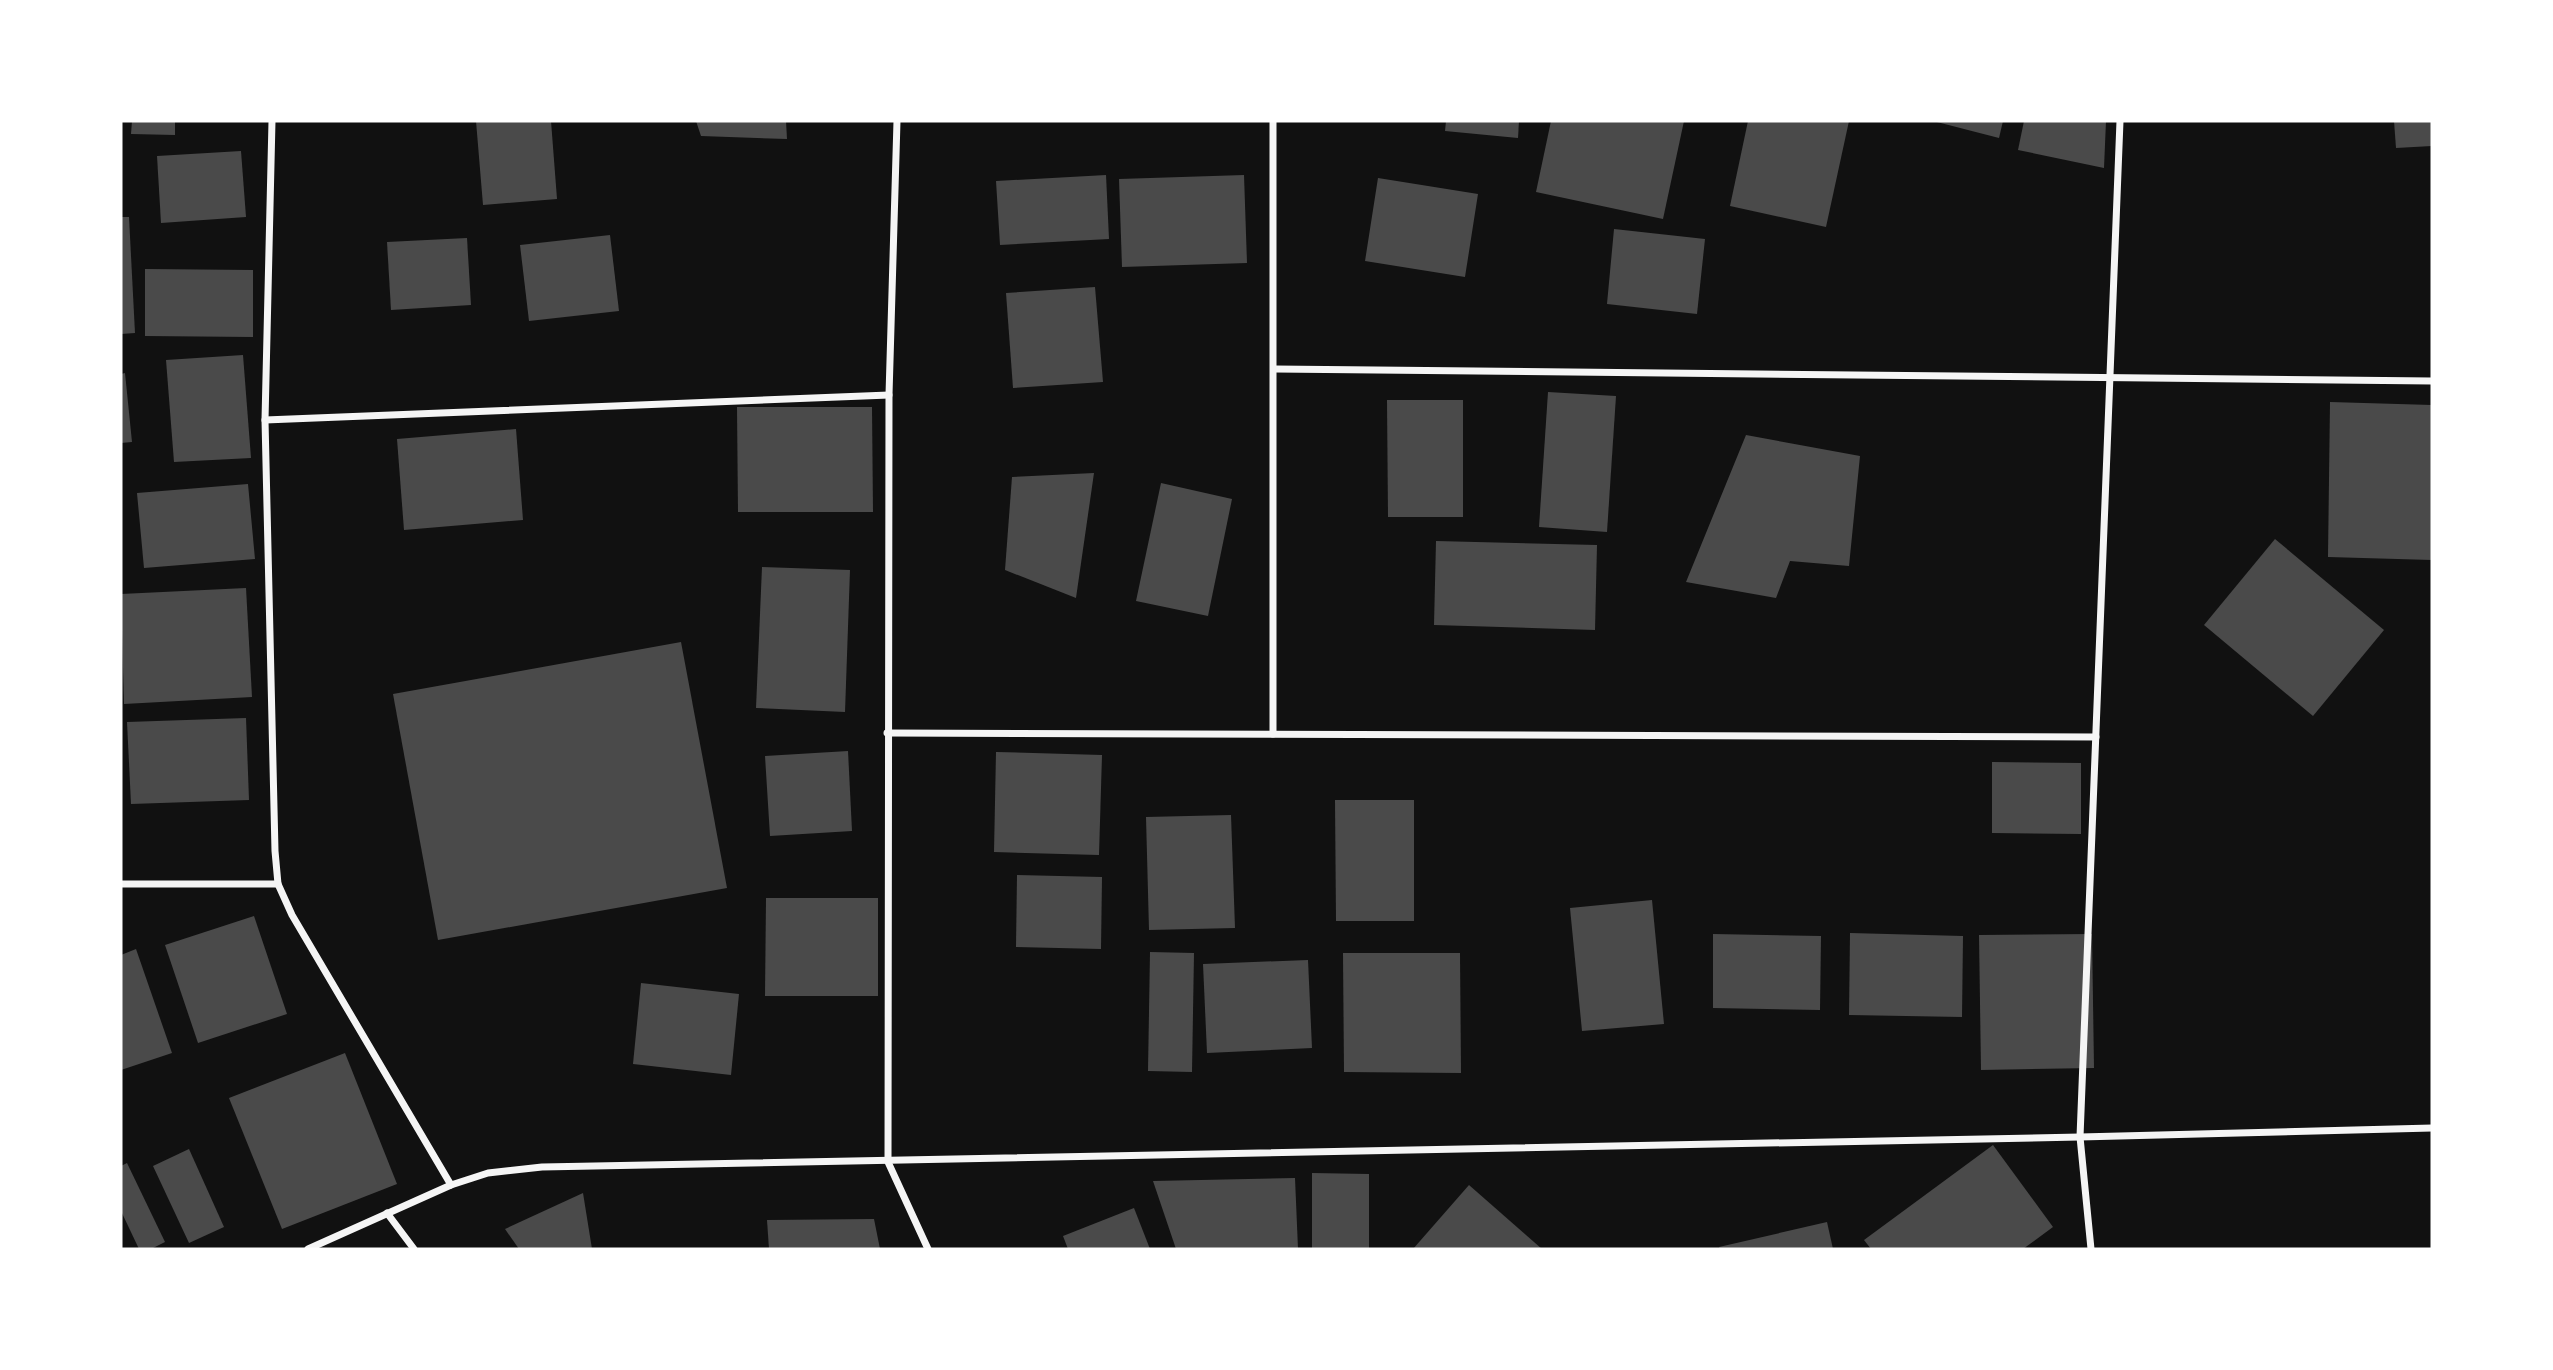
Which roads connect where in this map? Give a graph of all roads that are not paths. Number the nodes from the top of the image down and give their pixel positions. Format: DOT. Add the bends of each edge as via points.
graph roads {
  1 [pos="272,121"];
  2 [pos="898,121"];
  3 [pos="1273,121"];
  4 [pos="2120,121"];
  5 [pos="1275,369"];
  6 [pos="2110,377"];
  7 [pos="2432,381"];
  8 [pos="889,395"];
  9 [pos="265,420"];
  10 [pos="887,733"];
  11 [pos="1273,734"];
  12 [pos="2095,737"];
  13 [pos="121,884"];
  14 [pos="278,884"];
  15 [pos="2432,1128"];
  16 [pos="2080,1137"];
  17 [pos="888,1161"];
  18 [pos="451,1185"];
  19 [pos="387,1213"];
  20 [pos="308,1249"];
  21 [pos="414,1249"];
  22 [pos="928,1249"];
  23 [pos="2091,1249"];
  1 -- 9 [label="street"];
  2 -- 8 [label="street"];
  3 -- 5 [label="street"];
  4 -- 6 [label="street"];
  5 -- 6 [label="street"];
  5 -- 11 [label="street"];
  6 -- 7 [label="street"];
  6 -- 12 [label="street"];
  8 -- 9 [label="street"];
  8 -- 10 [label="street"];
  9 -- 14 [label="street"];
  10 -- 11 [label="street"];
  10 -- 17 [label="street"];
  11 -- 12 [label="street"];
  12 -- 16 [label="street"];
  13 -- 14 [label="street"];
  14 -- 18 [label="street"];
  15 -- 16 [label="street"];
  16 -- 17 [label="street"];
  16 -- 23 [label="street"];
  17 -- 18 [label="street" via="542,1167 488,1173"];
  17 -- 22 [label="street"];
  18 -- 19 [label="street"];
  19 -- 20 [label="street"];
  19 -- 21 [label="street"];
}
